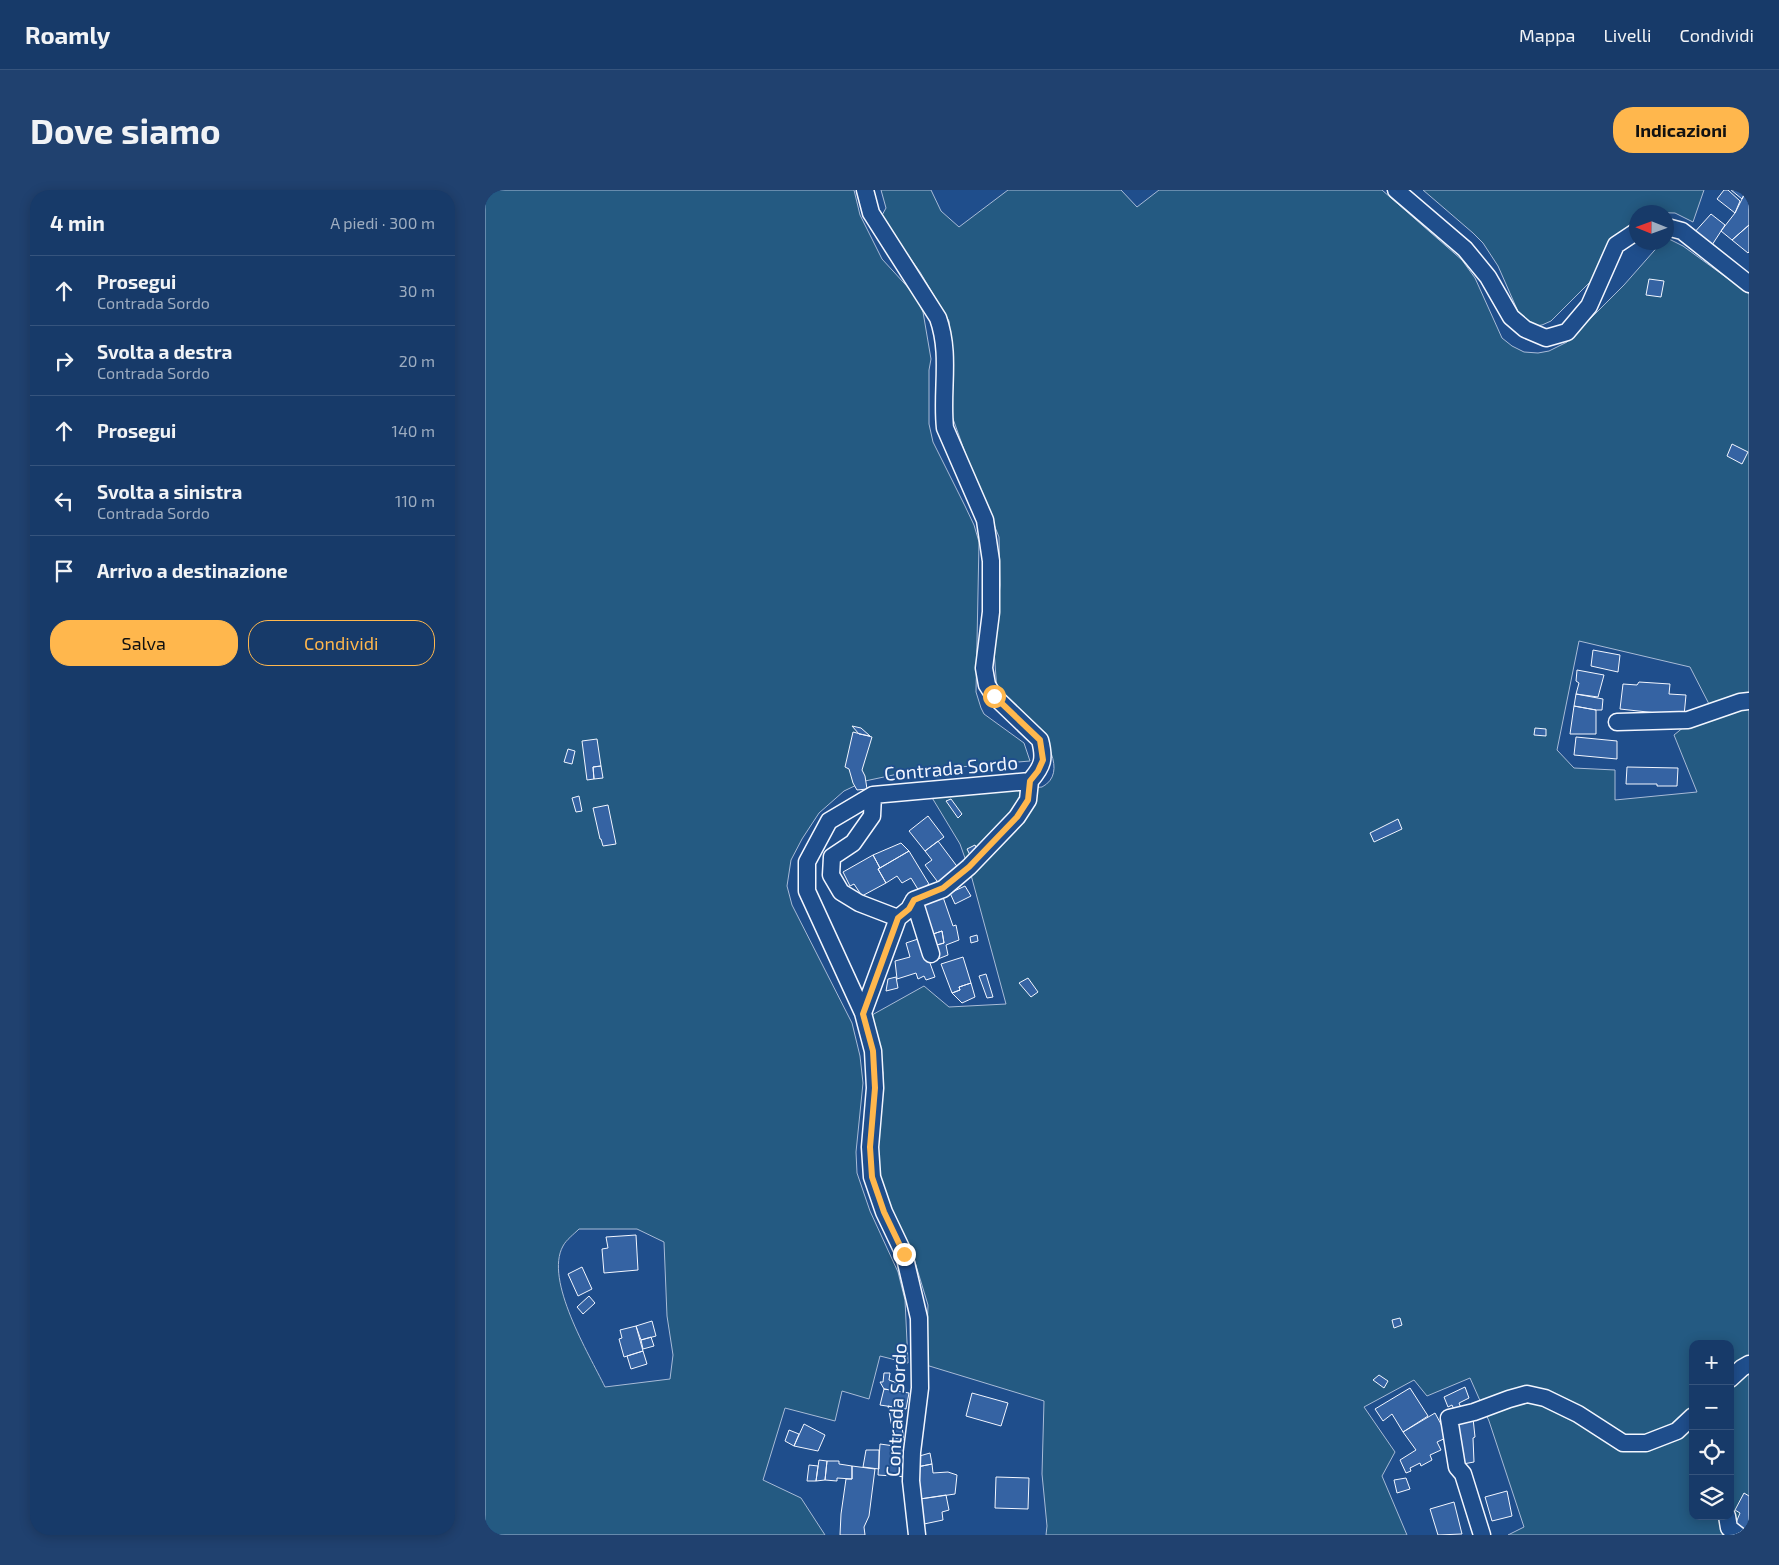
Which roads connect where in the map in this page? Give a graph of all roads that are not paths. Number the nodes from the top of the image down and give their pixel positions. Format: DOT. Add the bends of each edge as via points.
graph roads {
  1 [pos="865,190"];
  2 [pos="1397,190"];
  3 [pos="1674,229"];
  4 [pos="1629,236"];
  5 [pos="1749,284"];
  6 [pos="1749,701"];
  7 [pos="1617,722"];
  8 [pos="1030,781"];
  9 [pos="873,795"];
  10 [pos="914,900"];
  11 [pos="898,918"];
  12 [pos="931,954"];
  13 [pos="863,1014"];
  14 [pos="1749,1364"];
  15 [pos="1734,1375"];
  16 [pos="1689,1420"];
  17 [pos="1728,1520"];
  18 [pos="917,1535"];
  19 [pos="1482,1535"];
  20 [pos="1738,1535"];
  1 -- 8 [label="street, Contrada Sordo" via="871,213 942,328 946,371 945,428 985,520 991,561 991,612 984,668 987,685 994,696 1040,740 1043,760"];
  2 -- 4 [label="street" via="1465,249 1488,277 1511,317 1525,330 1546,338 1567,332 1589,306 1616,245"];
  3 -- 5 [label="street" via="1682,232"];
  6 -- 7 [label="street" via="1688,720"];
  8 -- 9 [label="street, Contrada Sordo"];
  8 -- 10 [label="street" via="1028,800 1017,817 969,867 943,888"];
  9 -- 11 [label="street" via="872,816 853,843 832,858 831,875 841,892 859,903"];
  9 -- 13 [label="street, Contrada Sordo" via="829,821 807,862 807,892"];
  10 -- 11 [label="street"];
  10 -- 12 [label="street"];
  11 -- 13 [label="street"];
  13 -- 18 [label="street, Contrada Sordo" via="873,1051 872,1177 904,1254 919,1318 920,1388 911,1481"];
  14 -- 15 [label="street"];
  16 -- 19 [label="street" via="1677,1431 1646,1443 1623,1443 1578,1414 1545,1398 1527,1394 1449,1418 1457,1467 1463,1474"];
  17 -- 20 [label="street" via="1729,1528"];
}
